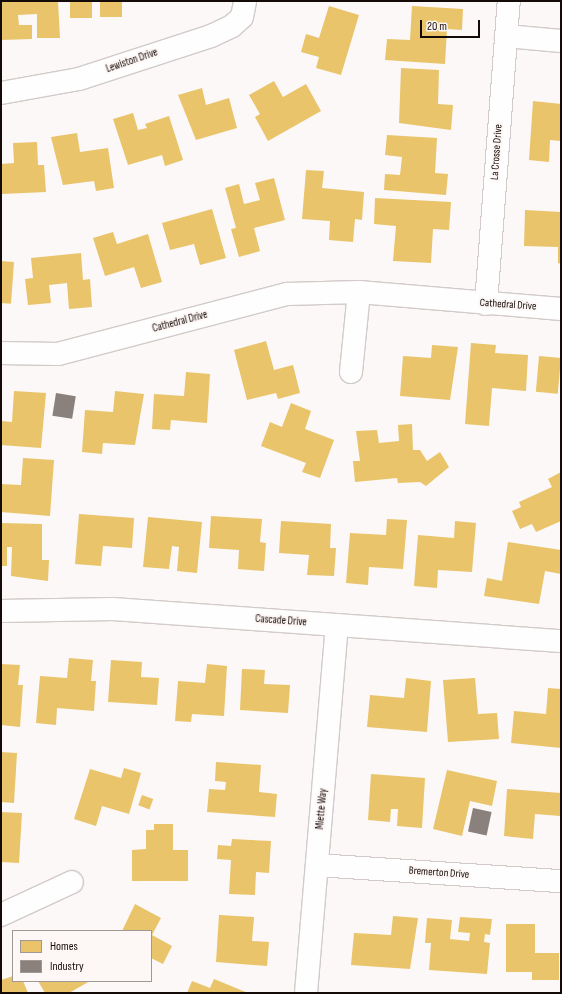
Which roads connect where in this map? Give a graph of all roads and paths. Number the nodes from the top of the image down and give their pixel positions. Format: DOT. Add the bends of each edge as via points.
graph roads {
  1 [pos="245,1"];
  2 [pos="509,1"];
  3 [pos="506,36"];
  4 [pos="561,41"];
  5 [pos="1,93"];
  6 [pos="359,292"];
  7 [pos="486,304"];
  8 [pos="561,309"];
  9 [pos="1,352"];
  10 [pos="351,372"];
  11 [pos="1,611"];
  12 [pos="337,625"];
  13 [pos="561,641"];
  14 [pos="317,865"];
  15 [pos="561,880"];
  16 [pos="72,882"];
  17 [pos="1,915"];
  18 [pos="306,993"];
  1 -- 5 [label="street, Lewiston Drive" via="242,17 232,26 212,36 79,79"];
  2 -- 3 [label="street, La Crosse Drive"];
  3 -- 4 [label="street"];
  3 -- 7 [label="street, La Crosse Drive"];
  6 -- 7 [label="street, Cathedral Drive"];
  6 -- 9 [label="street, Cathedral Drive" via="287,294 58,354"];
  6 -- 10 [label="street"];
  7 -- 8 [label="street, Cathedral Drive"];
  11 -- 12 [label="street, Cascade Drive" via="113,609"];
  12 -- 13 [label="street, Cascade Drive"];
  12 -- 14 [label="street, Miette Way"];
  14 -- 15 [label="street, Bremerton Drive"];
  14 -- 18 [label="street, Miette Way"];
  16 -- 17 [label="street"];
}
